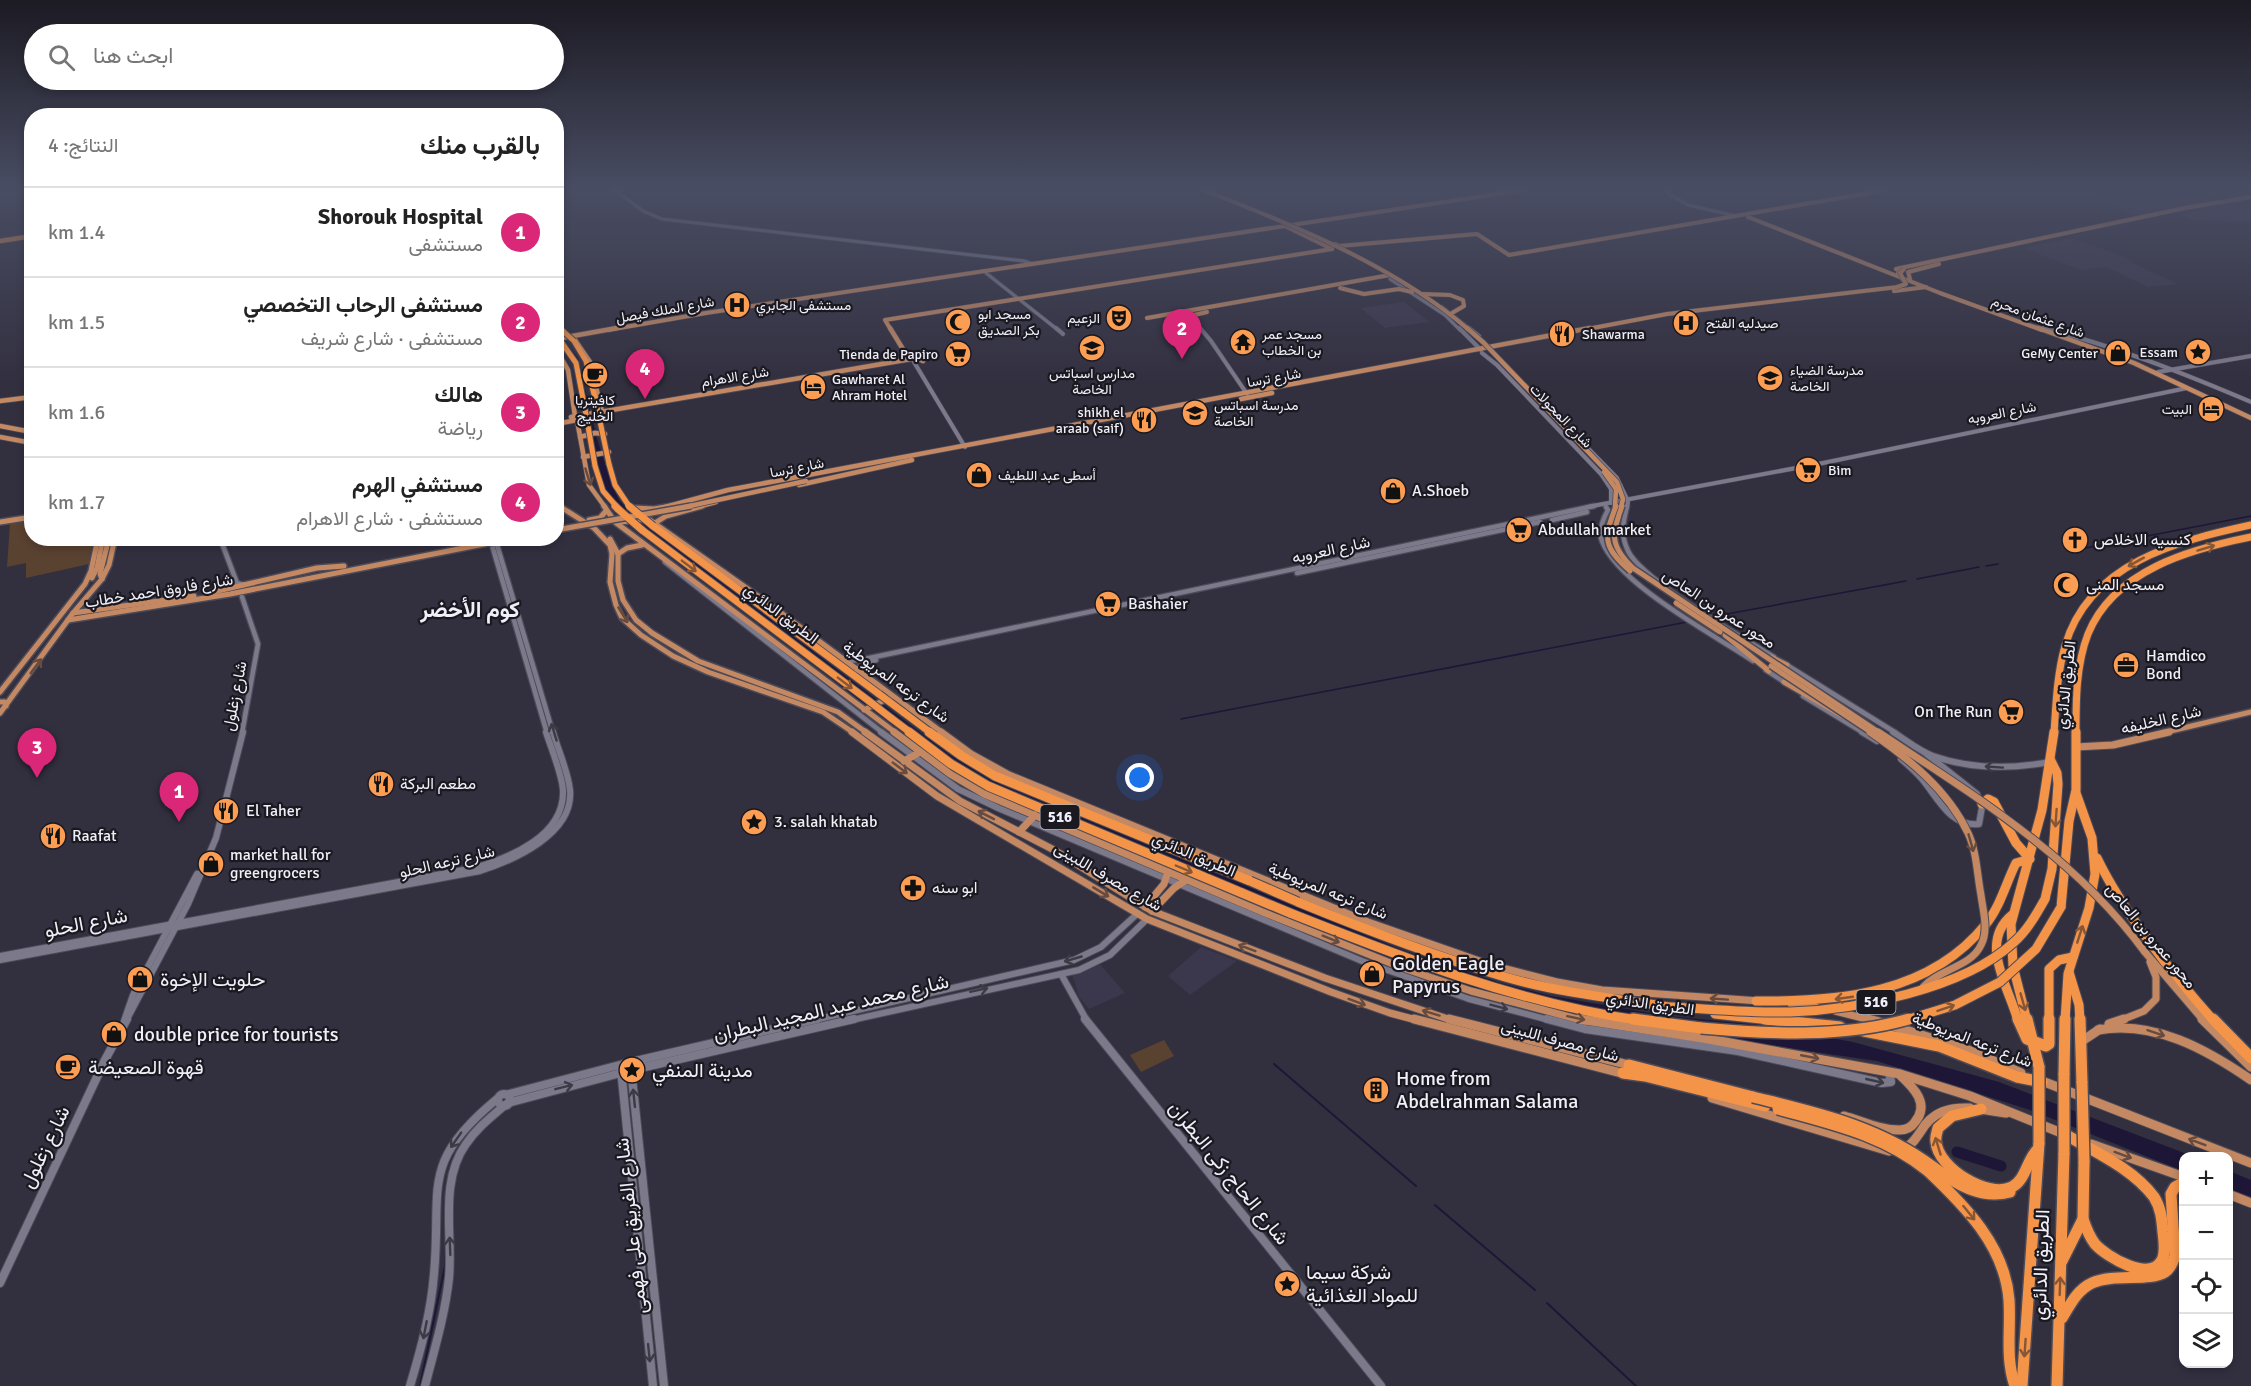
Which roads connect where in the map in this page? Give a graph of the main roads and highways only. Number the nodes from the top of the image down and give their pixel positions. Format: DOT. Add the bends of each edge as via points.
graph roads {
  1 [pos="1092,255"];
  2 [pos="1103,255"];
  3 [pos="1290,255"];
  4 [pos="1347,255"];
  5 [pos="1349,255"];
  6 [pos="1846,255"];
  7 [pos="1965,255"];
  8 [pos="1983,255"];
  9 [pos="1977,256"];
  10 [pos="1904,269"];
  11 [pos="1887,271"];
  12 [pos="1900,276"];
  13 [pos="1393,279"];
  14 [pos="1910,279"];
  15 [pos="1359,285"];
  16 [pos="1926,287"];
  17 [pos="1340,288"];
  18 [pos="1895,288"];
  19 [pos="854,290"];
  20 [pos="1418,294"];
  21 [pos="1831,294"];
  22 [pos="1773,304"];
  23 [pos="1234,305"];
  24 [pos="1437,305"];
  25 [pos="1226,307"];
  26 [pos="1443,308"];
  27 [pos="1700,311"];
  28 [pos="1452,313"];
  29 [pos="1190,316"];
  30 [pos="1147,318"];
  31 [pos="2032,325"];
  32 [pos="564,329"];
  33 [pos="564,331"];
  34 [pos="573,335"];
  35 [pos="564,337"];
  36 [pos="564,346"];
  37 [pos="1481,350"];
  38 [pos="909,359"];
  39 [pos="916,360"];
  40 [pos="923,361"];
  41 [pos="564,363"];
  42 [pos="871,368"];
  43 [pos="1361,372"];
  44 [pos="1344,375"];
  45 [pos="1369,375"];
  46 [pos="1354,378"];
  47 [pos="800,382"];
  48 [pos="24,399"];
  49 [pos="0,402"];
  50 [pos="601,412"];
  51 [pos="578,417"];
  52 [pos="2251,417"];
  53 [pos="564,420"];
  54 [pos="0,426"];
  55 [pos="24,430"];
  56 [pos="1039,433"];
  57 [pos="1047,435"];
  58 [pos="1019,436"];
  59 [pos="0,437"];
  60 [pos="580,437"];
  61 [pos="1027,439"];
  62 [pos="24,442"];
  63 [pos="609,450"];
  64 [pos="582,455"];
  65 [pos="868,464"];
  66 [pos="875,469"];
  67 [pos="805,480"];
  68 [pos="670,505"];
  69 [pos="564,506"];
  70 [pos="564,507"];
  71 [pos="633,508"];
  72 [pos="606,512"];
  73 [pos="672,514"];
  74 [pos="24,518"];
  75 [pos="589,520"];
  76 [pos="649,520"];
  77 [pos="0,522"];
  78 [pos="2251,525"];
  79 [pos="630,527"];
  80 [pos="564,528"];
  81 [pos="2251,537"];
  82 [pos="642,545"];
  83 [pos="96,546"];
  84 [pos="101,546"];
  85 [pos="107,546"];
  86 [pos="113,546"];
  87 [pos="458,546"];
  88 [pos="461,546"];
  89 [pos="618,554"];
  90 [pos="102,579"];
  91 [pos="85,584"];
  92 [pos="230,591"];
  93 [pos="73,613"];
  94 [pos="89,614"];
  95 [pos="68,620"];
  96 [pos="1728,635"];
  97 [pos="1787,665"];
  98 [pos="1769,671"];
  99 [pos="1784,681"];
  100 [pos="19,687"];
  101 [pos="1,691"];
  102 [pos="895,697"];
  103 [pos="3,704"];
  104 [pos="867,712"];
  105 [pos="2251,712"];
  106 [pos="0,713"];
  107 [pos="1850,718"];
  108 [pos="2076,747"];
  109 [pos="921,752"];
  110 [pos="904,761"];
  111 [pos="2052,761"];
  112 [pos="2076,793"];
  113 [pos="1982,804"];
  114 [pos="1032,818"];
  115 [pos="1019,832"];
  116 [pos="2095,853"];
  117 [pos="2030,859"];
  118 [pos="1167,875"];
  119 [pos="1183,882"];
  120 [pos="1270,882"];
  121 [pos="1282,888"];
  122 [pos="1253,907"];
  123 [pos="1149,909"];
  124 [pos="1265,913"];
  125 [pos="2012,915"];
  126 [pos="2144,951"];
  127 [pos="2073,957"];
  128 [pos="2069,972"];
  129 [pos="1324,978"];
  130 [pos="1923,987"];
  131 [pos="1320,988"];
  132 [pos="1756,1001"];
  133 [pos="1671,1007"];
  134 [pos="2098,1030"];
  135 [pos="2082,1041"];
  136 [pos="2035,1044"];
  137 [pos="2251,1058"];
  138 [pos="2251,1067"];
  139 [pos="1626,1069"];
  140 [pos="1900,1074"];
  141 [pos="2251,1080"];
  142 [pos="2044,1082"];
  143 [pos="1981,1109"];
  144 [pos="2019,1116"];
  145 [pos="1888,1129"];
  146 [pos="2068,1136"];
  147 [pos="2039,1146"];
  148 [pos="1888,1150"];
  149 [pos="2251,1161"];
  150 [pos="1931,1169"];
  151 [pos="2179,1175"];
  152 [pos="2017,1185"];
  153 [pos="2179,1185"];
  154 [pos="2233,1196"];
  155 [pos="2251,1203"];
  156 [pos="2083,1219"];
  157 [pos="2061,1263"];
  158 [pos="2059,1325"];
  159 [pos="2014,1386"];
  160 [pos="2022,1386"];
  161 [pos="2057,1386"];
  1 -- 19 [label="main road, شارع الملك فيصل"];
  2 -- 19 [label="main road, شارع الملك فيصل"];
  3 -- 38 [label="main road" via="885,320"];
  4 -- 13 [label="main road, محور عمرو بن العاص, bridge"];
  5 -- 20 [label="main road, محور عمرو بن العاص, bridge"];
  6 -- 11 [label="main road, شارع عثمان محرم"];
  7 -- 10 [label="main road"];
  8 -- 9 [label="main road"];
  9 -- 10 [label="main road"];
  9 -- 14 [label="main road" via="1913,269 1907,273"];
  10 -- 11 [label="main road"];
  10 -- 12 [label="main road"];
  10 -- 18 [label="main road, bridge" via="1910,284"];
  11 -- 12 [label="main road, شارع عثمان محرم"];
  12 -- 14 [label="main road, شارع عثمان محرم"];
  12 -- 16 [label="main road, شارع عثمان محرم"];
  12 -- 21 [label="main road, شارع ترسا" via="1904,283 1900,286"];
  13 -- 15 [label="main road"];
  13 -- 15 [label="main road, bridge" via="1395,288 1368,292 1358,290"];
  13 -- 20 [label="main road, محور عمرو بن العاص, bridge"];
  13 -- 23 [label="main road"];
  14 -- 31 [label="main road, شارع عثمان محرم"];
  15 -- 17 [label="main road"];
  16 -- 22 [label="main road, شارع ترسا"];
  16 -- 31 [label="main road, شارع عثمان محرم"];
  17 -- 20 [label="main road, bridge" via="1364,294 1399,289"];
  17 -- 23 [label="main road"];
  18 -- 21 [label="main road"];
  18 -- 22 [label="main road"];
  19 -- 34 [label="main road, شارع الملك فيصل"];
  20 -- 24 [label="main road, محور عمرو بن العاص, bridge"];
  20 -- 28 [label="main road, bridge" via="1462,299 1464,305"];
  20 -- 96 [label="main road, محور عمرو بن العاص, bridge" via="1480,343 1610,481 1617,500 1607,534 1622,564"];
  21 -- 27 [label="main road, شارع ترسا"];
  22 -- 27 [label="main road, شارع ترسا"];
  23 -- 25 [label="main road"];
  24 -- 26 [label="main road, bridge" via="1435,298 1443,296 1461,303"];
  24 -- 96 [label="main road, محور عمرو بن العاص, bridge" via="1485,343 1615,479 1623,499 1614,539 1628,564"];
  25 -- 29 [label="main road"];
  25 -- 30 [label="main road"];
  27 -- 37 [label="main road, شارع ترسا"];
  31 -- 52 [label="main road, شارع عثمان محرم" via="2134,363"];
  31 -- 52 [label="main road, شارع عثمان محرم" via="2114,353"];
  32 -- 34 [label="main road"];
  33 -- 133 [label="highway, الطريق الدائري / 516, bridge" via="586,361 611,474 629,506 972,763 1040,795 1391,939 1539,985"];
  34 -- 35 [label="main road, شارع الملك فيصل, bridge"];
  34 -- 50 [label="main road" via="590,362"];
  36 -- 112 [label="highway, الطريق الدائري / 516, one-way, bridge" via="580,374 596,472 612,503 951,764 1002,792 1371,945 1478,984 1582,1011 1771,1034 1889,1023 1966,1000 1997,984 2049,933 2061,907"];
  37 -- 43 [label="main road, شارع ترسا"];
  37 -- 45 [label="main road, شارع ترسا"];
  38 -- 39 [label="main road, شارع الاهرام"];
  38 -- 42 [label="main road, شارع الاهرام"];
  39 -- 40 [label="main road, شارع الاهرام"];
  39 -- 42 [label="main road, شارع الاهرام"];
  41 -- 51 [label="main road"];
  42 -- 47 [label="main road, شارع الاهرام"];
  42 -- 50 [label="main road, شارع الاهرام"];
  43 -- 44 [label="main road, شارع ترسا"];
  43 -- 45 [label="main road"];
  44 -- 46 [label="main road"];
  44 -- 56 [label="main road, شارع ترسا"];
  45 -- 46 [label="main road, شارع ترسا"];
  46 -- 57 [label="main road, شارع ترسا"];
  48 -- 49 [label="main road"];
  50 -- 51 [label="main road, شارع الاهرام, bridge"];
  51 -- 53 [label="main road, شارع الاهرام"];
  51 -- 60 [label="main road"];
  54 -- 55 [label="main road"];
  56 -- 57 [label="main road"];
  56 -- 58 [label="main road, شارع ترسا"];
  57 -- 61 [label="main road, شارع ترسا"];
  58 -- 61 [label="main road"];
  58 -- 65 [label="main road, شارع ترسا"];
  59 -- 62 [label="main road"];
  60 -- 63 [label="main road, شارع ترعه المريوطية, bridge" via="605,433"];
  60 -- 64 [label="main road"];
  61 -- 66 [label="main road, شارع ترسا"];
  63 -- 64 [label="main road, bridge"];
  63 -- 71 [label="main road, شارع ترعه المريوطية" via="617,484"];
  64 -- 72 [label="main road, one-way" via="589,485"];
  65 -- 67 [label="main road"];
  65 -- 68 [label="main road, شارع ترسا"];
  66 -- 67 [label="main road"];
  66 -- 73 [label="main road, شارع ترسا"];
  67 -- 80 [label="main road, bridge" via="663,512"];
  68 -- 71 [label="main road, شارع ترسا"];
  68 -- 73 [label="main road" via="666,512"];
  69 -- 75 [label="main road, شارع مصرف اللبينى"];
  70 -- 131 [label="main road, شارع مصرف اللبينى, one-way" via="610,544 611,584 622,616 670,654 707,672 831,716 937,796 1137,914"];
  71 -- 76 [label="main road, شارع ترعه المريوطية"];
  72 -- 75 [label="main road"];
  72 -- 79 [label="main road"];
  72 -- 79 [label="main road" via="615,522"];
  73 -- 76 [label="main road, شارع ترسا"];
  74 -- 77 [label="main road"];
  75 -- 89 [label="main road, شارع مصرف اللبينى" via="613,542"];
  76 -- 79 [label="main road, شارع ترسا, bridge"];
  76 -- 102 [label="main road, شارع ترعه المريوطية"];
  78 -- 111 [label="highway, الطريق الدائري / 516, one-way" via="2175,544 2133,563 2096,591 2077,617 2064,650"];
  79 -- 104 [label="main road" via="678,571"];
  108 -- 81 [label="highway, الطريق الدائري / 516, one-way" via="2083,654 2090,630 2115,596 2145,573 2193,552"];
  82 -- 89 [label="main road"];
  83 -- 91 [label="main road"];
  84 -- 91 [label="main road" via="93,576"];
  85 -- 90 [label="main road"];
  86 -- 90 [label="main road"];
  87 -- 92 [label="main road, شارع فاروق احمد خطاب" via="327,566"];
  88 -- 92 [label="main road, شارع فاروق احمد خطاب" via="334,574"];
  89 -- 110 [label="main road, شارع مصرف اللبينى" via="623,600 636,620 652,633 698,661 832,709"];
  90 -- 93 [label="main road"];
  91 -- 101 [label="main road"];
  92 -- 94 [label="main road, شارع فاروق احمد خطاب"];
  93 -- 94 [label="main road, شارع فاروق احمد خطاب"];
  93 -- 95 [label="main road"];
  94 -- 95 [label="main road, شارع فاروق احمد خطاب"];
  100 -- 95 [label="main road, one-way"];
  96 -- 97 [label="main road"];
  96 -- 98 [label="main road"];
  96 -- 107 [label="main road, محور عمرو بن العاص, bridge"];
  96 -- 126 [label="main road, محور عمرو بن العاص, bridge" via="2016,823 2099,896"];
  99 -- 107 [label="main road, bridge"];
  100 -- 101 [label="main road" via="6,695"];
  100 -- 103 [label="main road"];
  102 -- 104 [label="main road, bridge"];
  102 -- 120 [label="main road, شارع ترعه المريوطية" via="971,754 1009,775"];
  103 -- 106 [label="main road"];
  104 -- 109 [label="main road"];
  105 -- 108 [label="main road, شارع الخليفه" via="2113,745"];
  107 -- 130 [label="main road, محور عمرو بن العاص, one-way, bridge" via="1922,774 1961,820 1973,848 1984,921 1983,941 1971,958 1932,975"];
  108 -- 112 [label="highway, الطريق الدائري / 516"];
  109 -- 110 [label="main road"];
  109 -- 114 [label="main road" via="972,788"];
  115 -- 110 [label="main road, شارع مصرف اللبينى, one-way" via="960,801"];
  111 -- 117 [label="highway, الطريق الدائري / 516"];
  111 -- 130 [label="highway, الطريق الدائري / 516, one-way, bridge" via="2058,784 2052,869 2045,899 2030,924 2006,949"];
  112 -- 116 [label="highway, الطريق الدائري / 516"];
  113 -- 117 [label="highway" via="1988,799 1994,802 2016,843"];
  114 -- 115 [label="main road"];
  114 -- 118 [label="main road"];
  115 -- 123 [label="main road, شارع مصرف اللبينى"];
  127 -- 116 [label="highway, الطريق الدائري / 516, one-way" via="2094,886"];
  116 -- 137 [label="highway" via="2109,882 2179,981 2210,1019"];
  117 -- 125 [label="highway, الطريق الدائري / 516"];
  117 -- 132 [label="highway, one-way" via="2016,863 1985,925 1961,950 1930,971 1892,987 1846,998"];
  118 -- 119 [label="main road"];
  118 -- 123 [label="main road"];
  119 -- 122 [label="main road"];
  119 -- 123 [label="main road"];
  120 -- 121 [label="main road, شارع ترعه المريوطية"];
  120 -- 122 [label="main road, bridge" via="1270,889"];
  121 -- 124 [label="main road, bridge" via="1266,905"];
  132 -- 121 [label="main road, شارع ترعه المريوطية, one-way" via="1624,992 1557,982 1458,955"];
  122 -- 124 [label="main road"];
  129 -- 123 [label="main road, شارع مصرف اللبينى, one-way"];
  124 -- 140 [label="main road, one-way" via="1453,990 1567,1017"];
  125 -- 136 [label="highway, الطريق الدائري / 516, one-way" via="2011,956"];
  125 -- 136 [label="highway" via="2000,927 1996,955 2024,1035"];
  126 -- 134 [label="main road" via="2158,988 2152,1007"];
  126 -- 138 [label="main road, محور عمرو بن العاص" via="2196,1013"];
  127 -- 128 [label="highway, الطريق الدائري / 516"];
  127 -- 136 [label="highway" via="2056,961 2049,969 2049,1044"];
  128 -- 135 [label="highway" via="2079,1000"];
  128 -- 157 [label="highway, الطريق الدائري / 516, bridge"];
  129 -- 131 [label="main road"];
  139 -- 129 [label="main road, شارع مصرف اللبينى, one-way" via="1471,1026"];
  130 -- 133 [label="highway, الطريق الدائري / 516, bridge" via="1864,1004 1815,1011"];
  131 -- 139 [label="main road, شارع مصرف اللبينى, one-way" via="1390,1013"];
  132 -- 142 [label="main road, شارع ترعه المريوطية" via="1831,1010 1895,1026 1968,1050"];
  133 -- 142 [label="highway, bridge" via="1805,1022 1923,1042 2017,1077"];
  134 -- 135 [label="main road"];
  134 -- 141 [label="main road, one-way" via="2119,1026 2157,1033 2208,1054"];
  135 -- 156 [label="highway, bridge"];
  136 -- 147 [label="highway, الطريق الدائري / 516, bridge" via="2039,1067"];
  139 -- 145 [label="main road" via="1703,1079"];
  139 -- 148 [label="main road"];
  139 -- 150 [label="highway, bridge" via="1876,1137"];
  139 -- 150 [label="highway, bridge" via="1753,1097 1873,1130 1904,1144"];
  140 -- 144 [label="main road"];
  140 -- 145 [label="main road" via="1919,1096 1922,1112 1910,1128"];
  149 -- 142 [label="main road, شارع ترعه المريوطية, one-way"];
  143 -- 144 [label="main road"];
  143 -- 148 [label="main road" via="1957,1107 1940,1111 1924,1125 1910,1146"];
  152 -- 143 [label="highway, one-way" via="1997,1190 1976,1184 1952,1169 1939,1152 1935,1136 1942,1121 1960,1111"];
  144 -- 146 [label="main road"];
  145 -- 148 [label="main road" via="1895,1143"];
  146 -- 151 [label="main road, one-way"];
  146 -- 156 [label="highway" via="2134,1177 2155,1198 2161,1212 2162,1263 2146,1270 2116,1261 2091,1239"];
  147 -- 152 [label="highway" via="2028,1159"];
  147 -- 160 [label="highway, الطريق الدائري / 516, one-way"];
  150 -- 152 [label="highway" via="1989,1195 2006,1194"];
  150 -- 159 [label="highway, one-way" via="1975,1220 2000,1264 2009,1299 2008,1359"];
  153 -- 158 [label="highway" via="2171,1194 2175,1253 2168,1270 2159,1275 2113,1276 2089,1283 2069,1301"];
  154 -- 155 [label="main road"];
  156 -- 157 [label="highway"];
  158 -- 157 [label="highway, الطريق الدائري / 516, one-way"];
  158 -- 161 [label="highway, الطريق الدائري / 516"];
}
